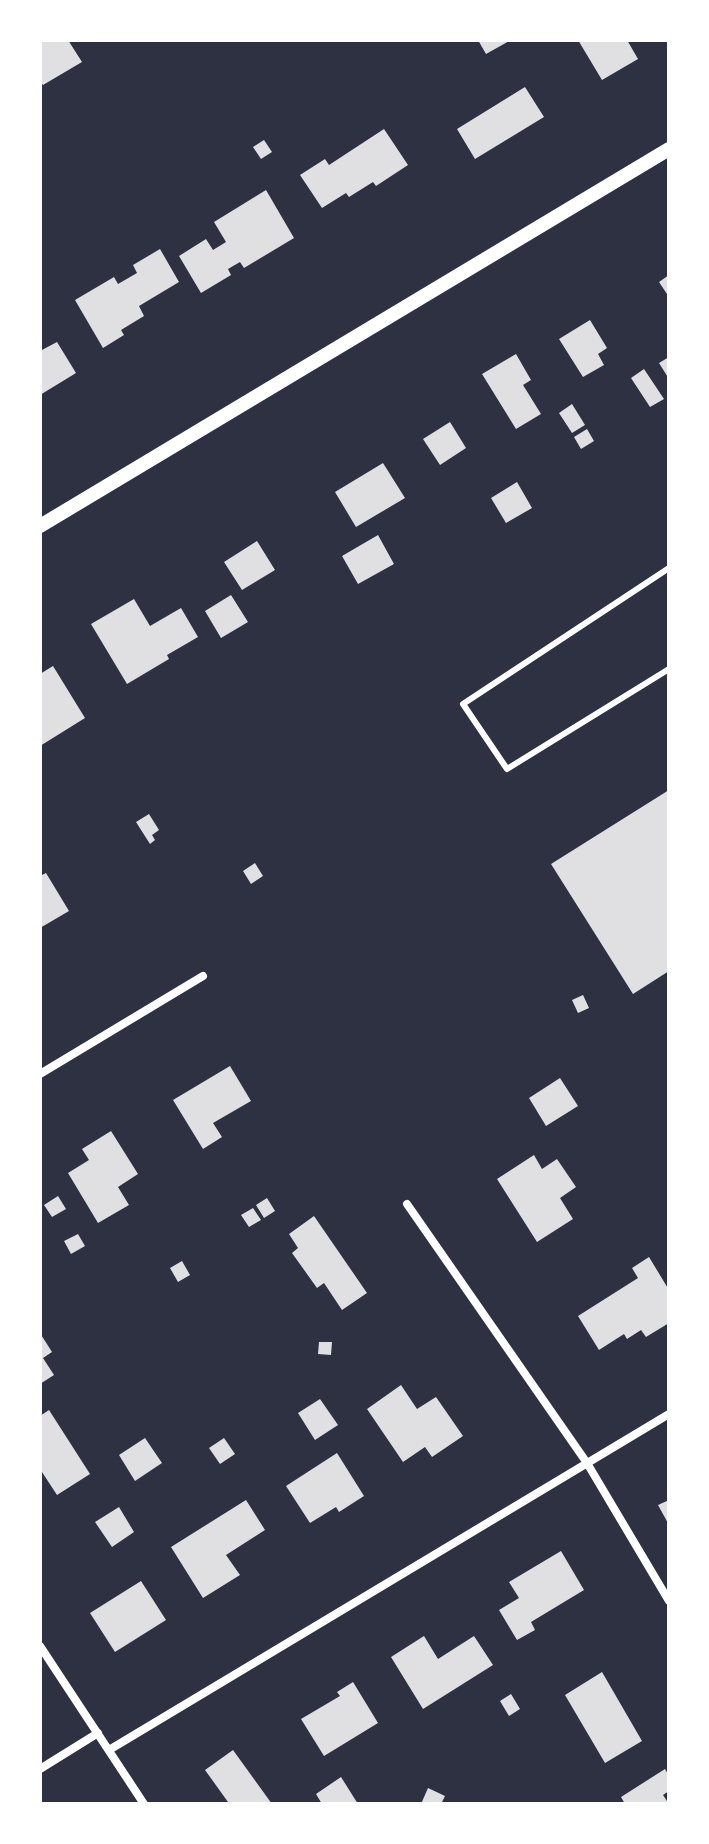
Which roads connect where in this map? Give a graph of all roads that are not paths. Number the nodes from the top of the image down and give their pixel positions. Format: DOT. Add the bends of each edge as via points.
graph roads {
  1 [pos="669,149"];
  2 [pos="40,526"];
  3 [pos="669,568"];
  4 [pos="669,669"];
  5 [pos="203,976"];
  6 [pos="40,1074"];
  7 [pos="407,1204"];
  8 [pos="669,1414"];
  9 [pos="587,1463"];
  10 [pos="669,1601"];
  11 [pos="40,1646"];
  12 [pos="98,1733"];
  13 [pos="109,1750"];
  14 [pos="40,1769"];
  15 [pos="144,1804"];
  1 -- 2 [label="street"];
  3 -- 4 [label="lane" via="463,704 507,769"];
  5 -- 6 [label="street"];
  7 -- 9 [label="street"];
  8 -- 9 [label="street"];
  9 -- 10 [label="street"];
  9 -- 13 [label="street"];
  11 -- 12 [label="street"];
  12 -- 13 [label="street"];
  12 -- 14 [label="street"];
  13 -- 15 [label="street"];
}
